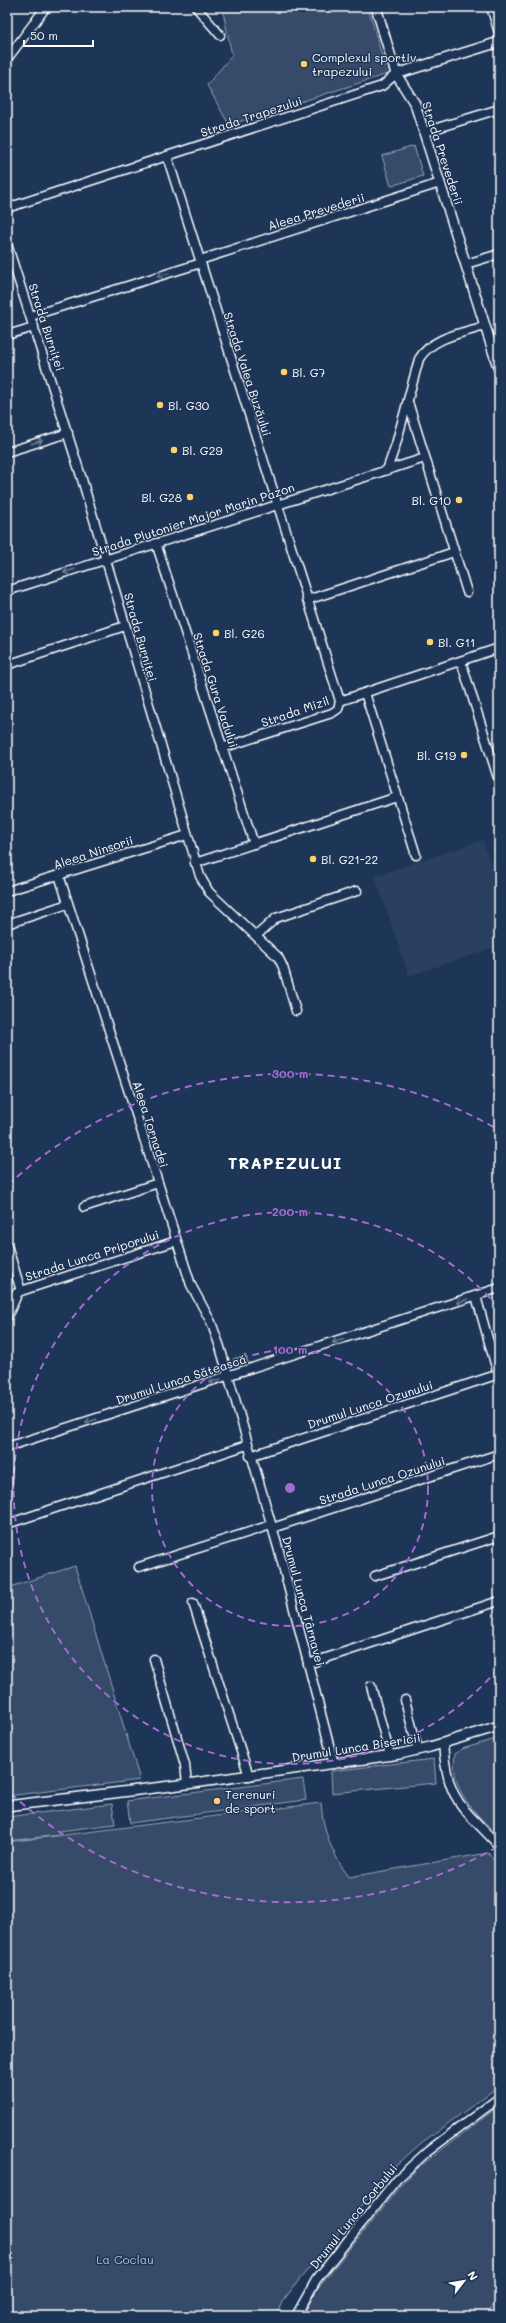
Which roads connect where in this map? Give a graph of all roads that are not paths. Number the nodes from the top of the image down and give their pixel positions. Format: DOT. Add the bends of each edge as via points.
graph roads {
  1 [pos="46,7"];
  2 [pos="196,7"];
  3 [pos="376,7"];
  4 [pos="491,7"];
  5 [pos="499,33"];
  6 [pos="220,35"];
  7 [pos="499,42"];
  8 [pos="7,58"];
  9 [pos="396,74"];
  10 [pos="499,110"];
  11 [pos="424,132"];
  12 [pos="167,156"];
  13 [pos="440,183"];
  14 [pos="7,208"];
  15 [pos="7,246"];
  16 [pos="499,254"];
  17 [pos="200,262"];
  18 [pos="466,264"];
  19 [pos="31,316"];
  20 [pos="485,326"];
  21 [pos="34,327"];
  22 [pos="7,335"];
  23 [pos="499,370"];
  24 [pos="408,402"];
  25 [pos="68,433"];
  26 [pos="7,452"];
  27 [pos="425,458"];
  28 [pos="387,470"];
  29 [pos="277,505"];
  30 [pos="156,543"];
  31 [pos="454,552"];
  32 [pos="106,559"];
  33 [pos="7,591"];
  34 [pos="467,592"];
  35 [pos="307,600"];
  36 [pos="126,626"];
  37 [pos="499,648"];
  38 [pos="460,661"];
  39 [pos="7,665"];
  40 [pos="365,693"];
  41 [pos="340,701"];
  42 [pos="222,748"];
  43 [pos="499,781"];
  44 [pos="398,797"];
  45 [pos="187,835"];
  46 [pos="254,844"];
  47 [pos="416,855"];
  48 [pos="195,863"];
  49 [pos="58,875"];
  50 [pos="7,891"];
  51 [pos="357,891"];
  52 [pos="68,904"];
  53 [pos="7,924"];
  54 [pos="256,936"];
  55 [pos="296,1011"];
  56 [pos="158,1184"];
  57 [pos="84,1207"];
  58 [pos="176,1240"];
  59 [pos="7,1246"];
  60 [pos="499,1288"];
  61 [pos="19,1293"];
  62 [pos="476,1296"];
  63 [pos="7,1298"];
  64 [pos="7,1317"];
  65 [pos="499,1376"];
  66 [pos="228,1377"];
  67 [pos="247,1445"];
  68 [pos="7,1448"];
  69 [pos="499,1454"];
  70 [pos="250,1456"];
  71 [pos="7,1524"];
  72 [pos="271,1527"];
  73 [pos="499,1536"];
  74 [pos="139,1567"];
  75 [pos="375,1576"];
  76 [pos="499,1601"];
  77 [pos="193,1603"];
  78 [pos="154,1659"];
  79 [pos="308,1664"];
  80 [pos="371,1686"];
  81 [pos="405,1700"];
  82 [pos="499,1726"];
  83 [pos="443,1743"];
  84 [pos="418,1750"];
  85 [pos="390,1755"];
  86 [pos="334,1764"];
  87 [pos="248,1776"];
  88 [pos="188,1784"];
  89 [pos="7,1806"];
  90 [pos="499,1846"];
  91 [pos="499,2098"];
  92 [pos="296,2316"];
  1 -- 8 [label="street"];
  2 -- 6 [label="street"];
  3 -- 9 [label="street, Strada Prevederii"];
  4 -- 5 [label="street"];
  7 -- 9 [label="street, Strada Trapezului"];
  9 -- 11 [label="street, Strada Prevederii" via="413,100"];
  9 -- 12 [label="street, Strada Trapezului" via="382,86"];
  10 -- 11 [label="street"];
  11 -- 13 [label="street, Strada Prevederii"];
  12 -- 14 [label="street, Strada Trapezului"];
  12 -- 17 [label="street, Strada Valea Buzăului"];
  13 -- 17 [label="street, Aleea Prevederii"];
  13 -- 18 [label="street, Strada Prevederii"];
  15 -- 19 [label="street, Strada Burniței"];
  16 -- 18 [label="street"];
  17 -- 19 [label="street, Aleea Prevederii, one-way"];
  17 -- 29 [label="street, Strada Valea Buzăului"];
  18 -- 20 [label="street, Strada Prevederii"];
  19 -- 21 [label="street, Strada Burniței"];
  20 -- 23 [label="street, Strada Prevederii"];
  20 -- 24 [label="street" via="436,342 424,351 419,359"];
  21 -- 22 [label="street"];
  21 -- 25 [label="street, Strada Burniței"];
  24 -- 27 [label="street"];
  24 -- 28 [label="street"];
  26 -- 25 [label="street, one-way"];
  25 -- 32 [label="street, Strada Burniței"];
  27 -- 28 [label="street, Strada Plutonier Major Marin Pazon"];
  27 -- 31 [label="street"];
  28 -- 29 [label="street, Strada Plutonier Major Marin Pazon"];
  29 -- 30 [label="street, Strada Plutonier Major Marin Pazon"];
  29 -- 35 [label="street, Strada Valea Buzăului"];
  30 -- 32 [label="street, Strada Plutonier Major Marin Pazon"];
  30 -- 42 [label="street, Strada Gura Vadului"];
  31 -- 34 [label="street"];
  31 -- 35 [label="street"];
  32 -- 33 [label="street, Strada Plutonier Major Marin Pazon, one-way"];
  32 -- 36 [label="street, Strada Burniței"];
  35 -- 41 [label="street, Strada Valea Buzăului"];
  36 -- 39 [label="street"];
  36 -- 45 [label="street, Strada Burniței"];
  37 -- 38 [label="street, Strada Mizil"];
  38 -- 40 [label="street, Strada Mizil"];
  38 -- 43 [label="street"];
  40 -- 41 [label="street, Strada Mizil"];
  40 -- 44 [label="street"];
  41 -- 42 [label="street, Strada Mizil" via="338,709 332,713"];
  42 -- 46 [label="street, Strada Gura Vadului"];
  44 -- 46 [label="street"];
  44 -- 47 [label="street"];
  45 -- 48 [label="street, Strada Burniței"];
  45 -- 49 [label="street, Aleea Ninsorii"];
  46 -- 48 [label="street"];
  48 -- 54 [label="street, Strada Burniței" via="209,892"];
  49 -- 50 [label="street, Aleea Ninsorii"];
  49 -- 52 [label="street, Aleea Tornadei"];
  51 -- 54 [label="street" via="276,918"];
  52 -- 53 [label="street"];
  52 -- 56 [label="street, Aleea Tornadei"];
  54 -- 55 [label="street, Strada Burniței" via="280,962"];
  56 -- 57 [label="street"];
  56 -- 58 [label="street, Aleea Tornadei"];
  58 -- 61 [label="street, Strada Lunca Priporului"];
  58 -- 66 [label="street, Aleea Tornadei" via="195,1295 216,1335"];
  59 -- 61 [label="street"];
  60 -- 62 [label="street, Drumul Lunca Sătească"];
  61 -- 63 [label="street, Strada Lunca Priporului"];
  61 -- 64 [label="street"];
  62 -- 65 [label="street, Drumul Lunca Ozunului"];
  62 -- 66 [label="street, Drumul Lunca Sătească, one-way"];
  65 -- 70 [label="street, Drumul Lunca Ozunului"];
  66 -- 67 [label="street, Drumul Lunca Târnavei"];
  66 -- 68 [label="street, Drumul Lunca Sătească, one-way"];
  67 -- 70 [label="street, Drumul Lunca Târnavei"];
  67 -- 71 [label="street"];
  69 -- 72 [label="street, Strada Lunca Ozunului"];
  70 -- 72 [label="street, Drumul Lunca Târnavei"];
  72 -- 74 [label="street, Strada Lunca Ozunului"];
  72 -- 79 [label="street, Drumul Lunca Târnavei"];
  73 -- 75 [label="street"];
  76 -- 79 [label="street"];
  77 -- 87 [label="street"];
  78 -- 88 [label="street" via="185,1765"];
  79 -- 86 [label="street, Drumul Lunca Târnavei"];
  80 -- 85 [label="street"];
  81 -- 84 [label="street"];
  82 -- 83 [label="street, Drumul Lunca Bisericii"];
  83 -- 84 [label="street, Drumul Lunca Bisericii"];
  83 -- 90 [label="street" via="446,1772 454,1797"];
  84 -- 85 [label="street, Drumul Lunca Bisericii"];
  85 -- 86 [label="street, Drumul Lunca Bisericii"];
  86 -- 87 [label="street, Drumul Lunca Bisericii"];
  87 -- 88 [label="street, Drumul Lunca Bisericii"];
  88 -- 89 [label="street, Drumul Lunca Bisericii"];
  91 -- 92 [label="street, Drumul Lunca Corbului" via="428,2150 397,2179 316,2280"];
}
